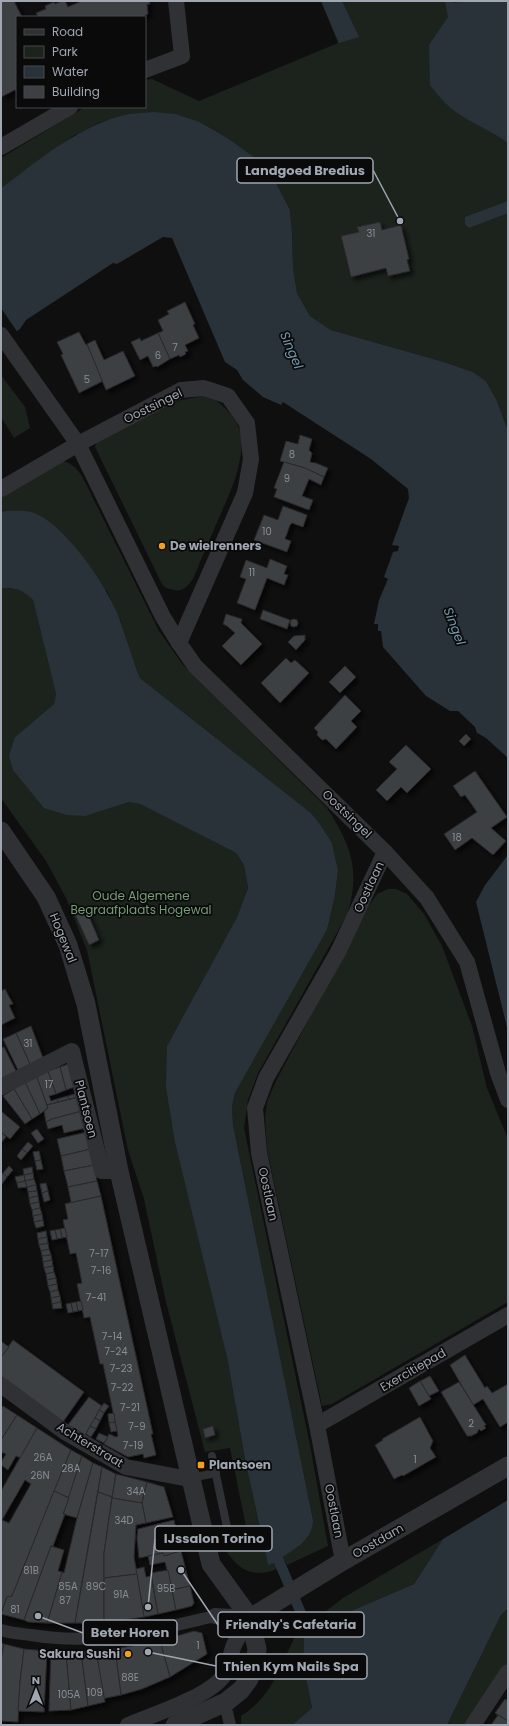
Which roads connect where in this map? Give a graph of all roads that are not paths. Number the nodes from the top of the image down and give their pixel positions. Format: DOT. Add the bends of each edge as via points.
graph roads {
  1 [pos="176,1"];
  2 [pos="146,70"];
  3 [pos="68,108"];
  4 [pos="1,147"];
  5 [pos="5,342"];
  6 [pos="78,444"];
  7 [pos="1,489"];
  8 [pos="179,643"];
  9 [pos="1,831"];
  10 [pos="385,852"];
  11 [pos="95,1054"];
  12 [pos="1,1087"];
  13 [pos="508,1100"];
  14 [pos="119,1171"];
  15 [pos="508,1316"];
  16 [pos="1,1385"];
  17 [pos="317,1425"];
  18 [pos="212,1456"];
  19 [pos="508,1466"];
  20 [pos="216,1473"];
  21 [pos="189,1478"];
  22 [pos="231,1546"];
  23 [pos="343,1561"];
  24 [pos="215,1616"];
  25 [pos="250,1618"];
  26 [pos="1,1630"];
  27 [pos="508,1672"];
  28 [pos="226,1707"];
  29 [pos="128,1725"];
  30 [pos="175,1725"];
  31 [pos="230,1725"];
  32 [pos="474,1725"];
  1 -- 2 [label="street" via="182,56"];
  3 -- 4 [label="street"];
  5 -- 6 [label="street, Oostsingel"];
  6 -- 7 [label="street, Oostsingel"];
  6 -- 8 [label="street, Oostsingel"];
  6 -- 8 [label="street, Oostsingel" via="181,390 204,388 228,396 247,423 251,459 245,493"];
  8 -- 10 [label="street, Oostsingel" via="195,666"];
  9 -- 11 [label="street, Hogewal" via="46,896 68,945 94,1031"];
  10 -- 13 [label="street, Oostsingel" via="427,898 467,962"];
  10 -- 17 [label="street, Oostlaan" via="338,952 266,1078 255,1108 259,1153"];
  11 -- 14 [label="street, Plantsoen"];
  12 -- 14 [label="street, Plantsoen" via="72,1051 102,1171"];
  14 -- 21 [label="street, Plantsoen"];
  15 -- 17 [label="street, Exercitiepad"];
  16 -- 21 [label="street, Achterstraat" via="65,1432 126,1466"];
  17 -- 23 [label="street, Oostlaan"];
  18 -- 20 [label="lane"];
  19 -- 23 [label="street, Oostdam"];
  20 -- 21 [label="lane"];
  20 -- 22 [label="lane"];
  21 -- 25 [label="street, Plantsoen" via="211,1564"];
  23 -- 25 [label="street, Oostdam"];
  24 -- 25 [label="street"];
  24 -- 26 [label="street" via="152,1632 106,1639 50,1638"];
  25 -- 28 [label="street, Plantsoen" via="257,1648 255,1664 249,1679"];
  25 -- 29 [label="street" via="234,1646 229,1666 217,1683 200,1695"];
  27 -- 32 [label="street"];
  28 -- 30 [label="street"];
  28 -- 31 [label="street"];
}
